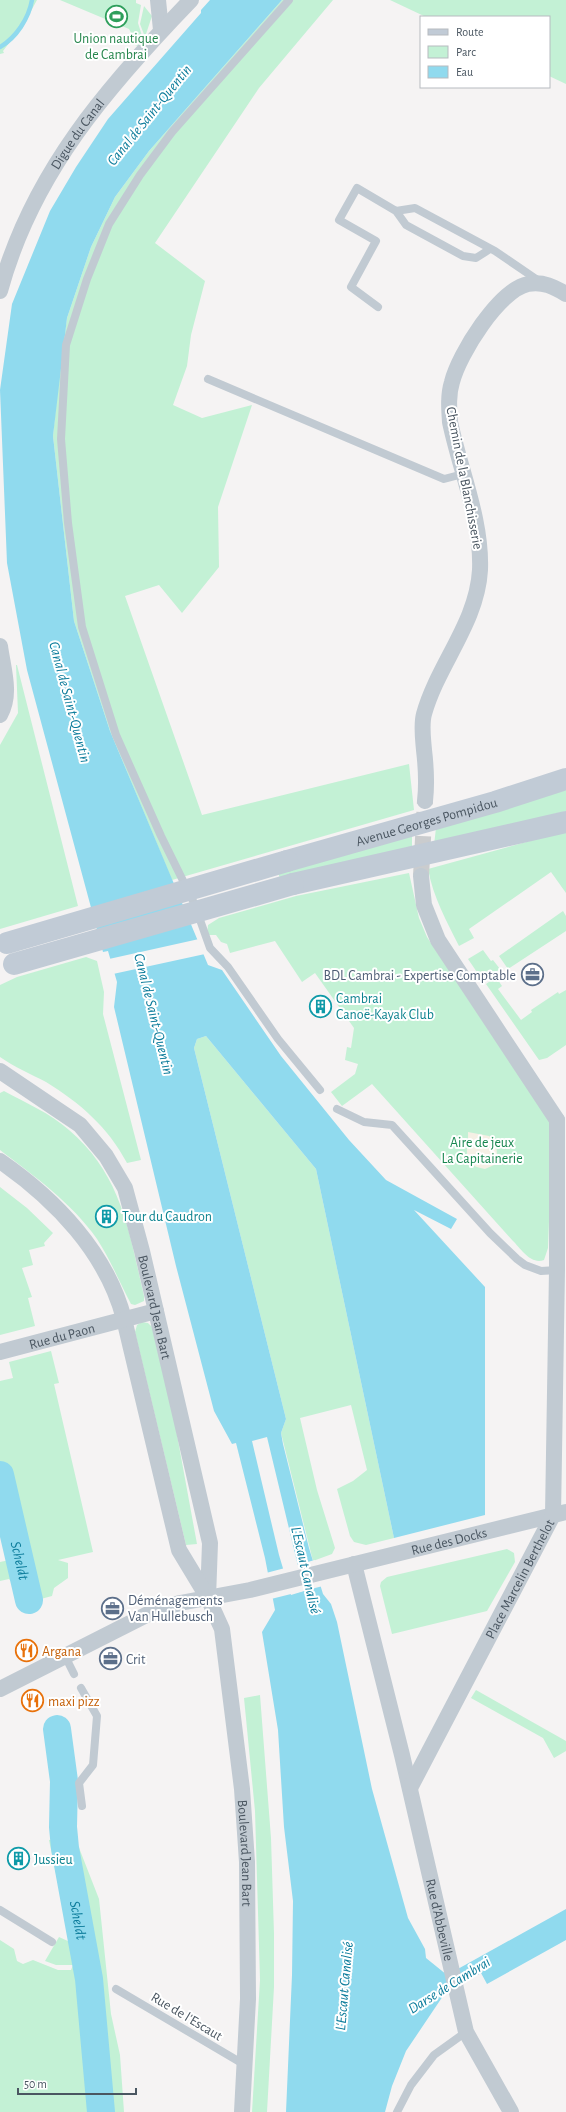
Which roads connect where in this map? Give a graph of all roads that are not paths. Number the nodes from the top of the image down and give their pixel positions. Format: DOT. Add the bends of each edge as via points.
graph roads {
  1 [pos="158,0"];
  2 [pos="191,0"];
  3 [pos="289,0"];
  4 [pos="161,30"];
  5 [pos="396,211"];
  6 [pos="490,249"];
  7 [pos="543,283"];
  8 [pos="0,291"];
  9 [pos="566,294"];
  10 [pos="378,307"];
  11 [pos="208,379"];
  12 [pos="463,474"];
  13 [pos="0,646"];
  14 [pos="0,715"];
  15 [pos="566,780"];
  16 [pos="425,802"];
  17 [pos="566,822"];
  18 [pos="421,876"];
  19 [pos="4,944"];
  20 [pos="7,966"];
  21 [pos="0,1071"];
  22 [pos="320,1090"];
  23 [pos="336,1109"];
  24 [pos="561,1122"];
  25 [pos="0,1161"];
  26 [pos="557,1270"];
  27 [pos="156,1310"];
  28 [pos="561,1318"];
  29 [pos="124,1319"];
  30 [pos="0,1352"];
  31 [pos="559,1514"];
  32 [pos="354,1564"];
  33 [pos="208,1598"];
  34 [pos="64,1656"];
  35 [pos="74,1674"];
  36 [pos="81,1688"];
  37 [pos="0,1689"];
  38 [pos="410,1788"];
  39 [pos="82,1806"];
  40 [pos="0,1910"];
  41 [pos="52,1942"];
  42 [pos="116,1989"];
  43 [pos="466,2032"];
  44 [pos="245,2065"];
  45 [pos="242,2112"];
  46 [pos="397,2112"];
  47 [pos="511,2112"];
  1 -- 4 [label="street"];
  2 -- 4 [label="street, Digue du Canal"];
  3 -- 22 [label="lane" via="172,132 140,175 109,224 86,278 66,345 61,439 68,523 82,627 116,735 160,836 194,903 210,948 228,967 278,1039"];
  4 -- 8 [label="street, Digue du Canal" via="106,93 61,155 29,213"];
  5 -- 6 [label="lane" via="415,208"];
  5 -- 6 [label="lane" via="406,226 463,256 476,258"];
  5 -- 10 [label="lane" via="356,188 339,220 376,241 351,287"];
  6 -- 7 [label="lane"];
  7 -- 9 [label="street"];
  7 -- 12 [label="street, Chemin de la Blanchisserie" via="528,284 507,296 481,326 464,350 458,364 451,384 449,404"];
  11 -- 12 [label="lane" via="444,479"];
  12 -- 16 [label="street, Chemin de la Blanchisserie" via="478,538 479,580 473,607 424,714"];
  13 -- 14 [label="street" via="7,694 5,707"];
  15 -- 19 [label="main road, Avenue Georges Pompidou, bridge"];
  17 -- 20 [label="main road, Avenue Georges Pompidou, bridge" via="293,884"];
  18 -- 24 [label="street" via="424,905 438,940"];
  21 -- 27 [label="street, Boulevard Jean Bart" via="80,1125 111,1162 128,1197"];
  23 -- 26 [label="lane" via="364,1122 392,1125 490,1233 517,1259 541,1271"];
  24 -- 26 [label="street, Place Marcelin Berthelot"];
  25 -- 29 [label="street, Boulevard Jean Bart" via="44,1197 83,1238 101,1264"];
  26 -- 28 [label="street, Place Marcelin Berthelot"];
  27 -- 29 [label="street, Rue du Paon"];
  27 -- 33 [label="street, Boulevard Jean Bart" via="210,1543"];
  28 -- 31 [label="street, Place Marcelin Berthelot"];
  29 -- 30 [label="street, Rue du Paon"];
  29 -- 33 [label="street, Boulevard Jean Bart" via="179,1550"];
  31 -- 32 [label="street, Rue des Docks"];
  31 -- 38 [label="street, Place Marcelin Berthelot"];
  32 -- 33 [label="street, Rue des Docks"];
  32 -- 38 [label="street"];
  33 -- 34 [label="street, Rue des Docks" via="158,1609"];
  33 -- 44 [label="street, Boulevard Jean Bart" via="222,1630 245,1825 249,1941"];
  34 -- 35 [label="lane"];
  34 -- 37 [label="street, Rue des Docks"];
  36 -- 39 [label="lane" via="97,1716 93,1765 79,1783"];
  38 -- 43 [label="street, Rue d'Abbeville"];
  40 -- 41 [label="lane"];
  42 -- 44 [label="lane, Rue de l'Escaut"];
  43 -- 46 [label="lane" via="434,2055 411,2085"];
  43 -- 47 [label="street, Rue d'Abbeville"];
  44 -- 45 [label="street, Boulevard Jean Bart"];
}
